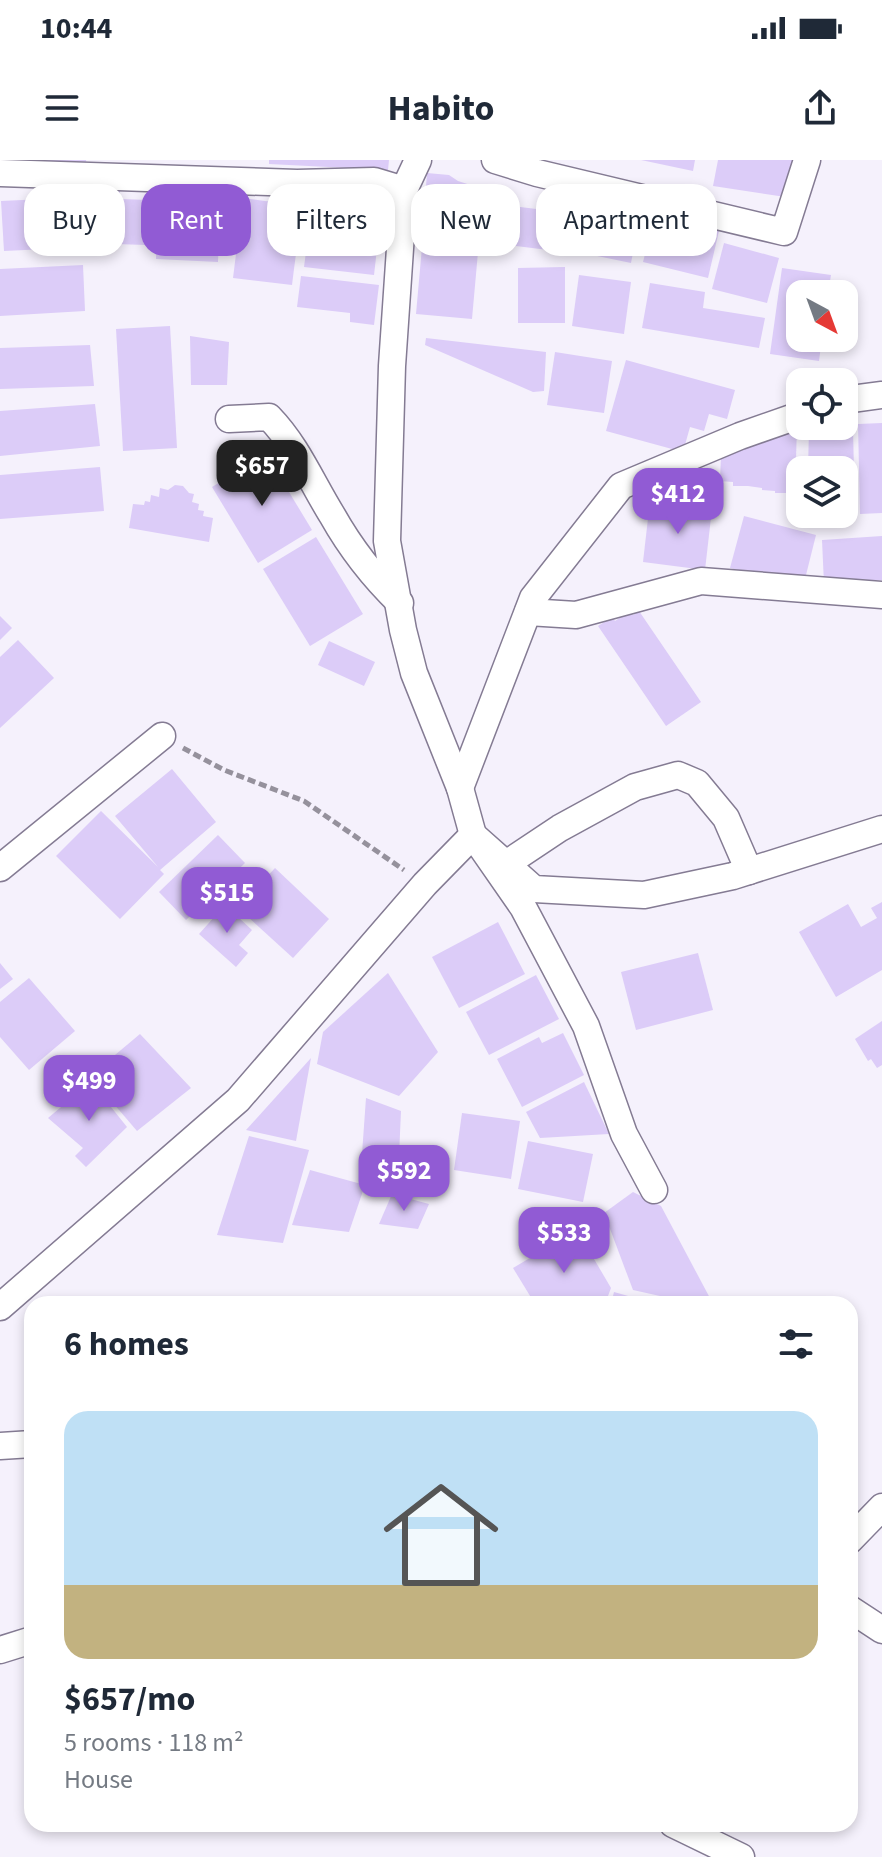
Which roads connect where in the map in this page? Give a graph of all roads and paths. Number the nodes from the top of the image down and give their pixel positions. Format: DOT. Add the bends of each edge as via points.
graph roads {
  1 [pos="418,160"];
  2 [pos="495,160"];
  3 [pos="807,160"];
  4 [pos="0,173"];
  5 [pos="404,190"];
  6 [pos="882,395"];
  7 [pos="858,398"];
  8 [pos="229,419"];
  9 [pos="786,420"];
  10 [pos="882,595"];
  11 [pos="400,603"];
  12 [pos="528,612"];
  13 [pos="162,736"];
  14 [pos="460,788"];
  15 [pos="882,829"];
  16 [pos="473,835"];
  17 [pos="5,856"];
  18 [pos="506,864"];
  19 [pos="749,871"];
  20 [pos="425,884"];
  21 [pos="654,1190"];
  22 [pos="0,1307"];
  23 [pos="24,1444"];
  24 [pos="0,1446"];
  25 [pos="882,1507"];
  26 [pos="858,1532"];
  27 [pos="858,1614"];
  28 [pos="882,1630"];
  29 [pos="24,1642"];
  30 [pos="0,1650"];
  31 [pos="689,1832"];
  32 [pos="741,1857"];
  1 -- 5 [label="street"];
  2 -- 3 [label="street" via="784,232"];
  4 -- 5 [label="street" via="374,181"];
  5 -- 11 [label="street" via="387,541"];
  6 -- 7 [label="street"];
  8 -- 11 [label="street" via="269,417 283,432 332,516 378,582"];
  9 -- 12 [label="street" via="621,486 533,598"];
  10 -- 12 [label="street" via="701,581 576,615"];
  11 -- 14 [label="street" via="414,673"];
  12 -- 14 [label="street"];
  13 -- 17 [label="street"];
  13 -- 20 [label="path" via="224,770 304,801"];
  14 -- 16 [label="street"];
  15 -- 19 [label="street"];
  16 -- 18 [label="street"];
  16 -- 20 [label="street"];
  16 -- 21 [label="street" via="523,907 586,1026 624,1134"];
  18 -- 19 [label="street" via="534,889 644,895"];
  18 -- 19 [label="street" via="635,787 678,775 697,783 726,818"];
  20 -- 22 [label="street" via="238,1100"];
  23 -- 24 [label="street"];
  25 -- 26 [label="street"];
  27 -- 28 [label="street"];
  29 -- 30 [label="street"];
  31 -- 32 [label="street"];
}
